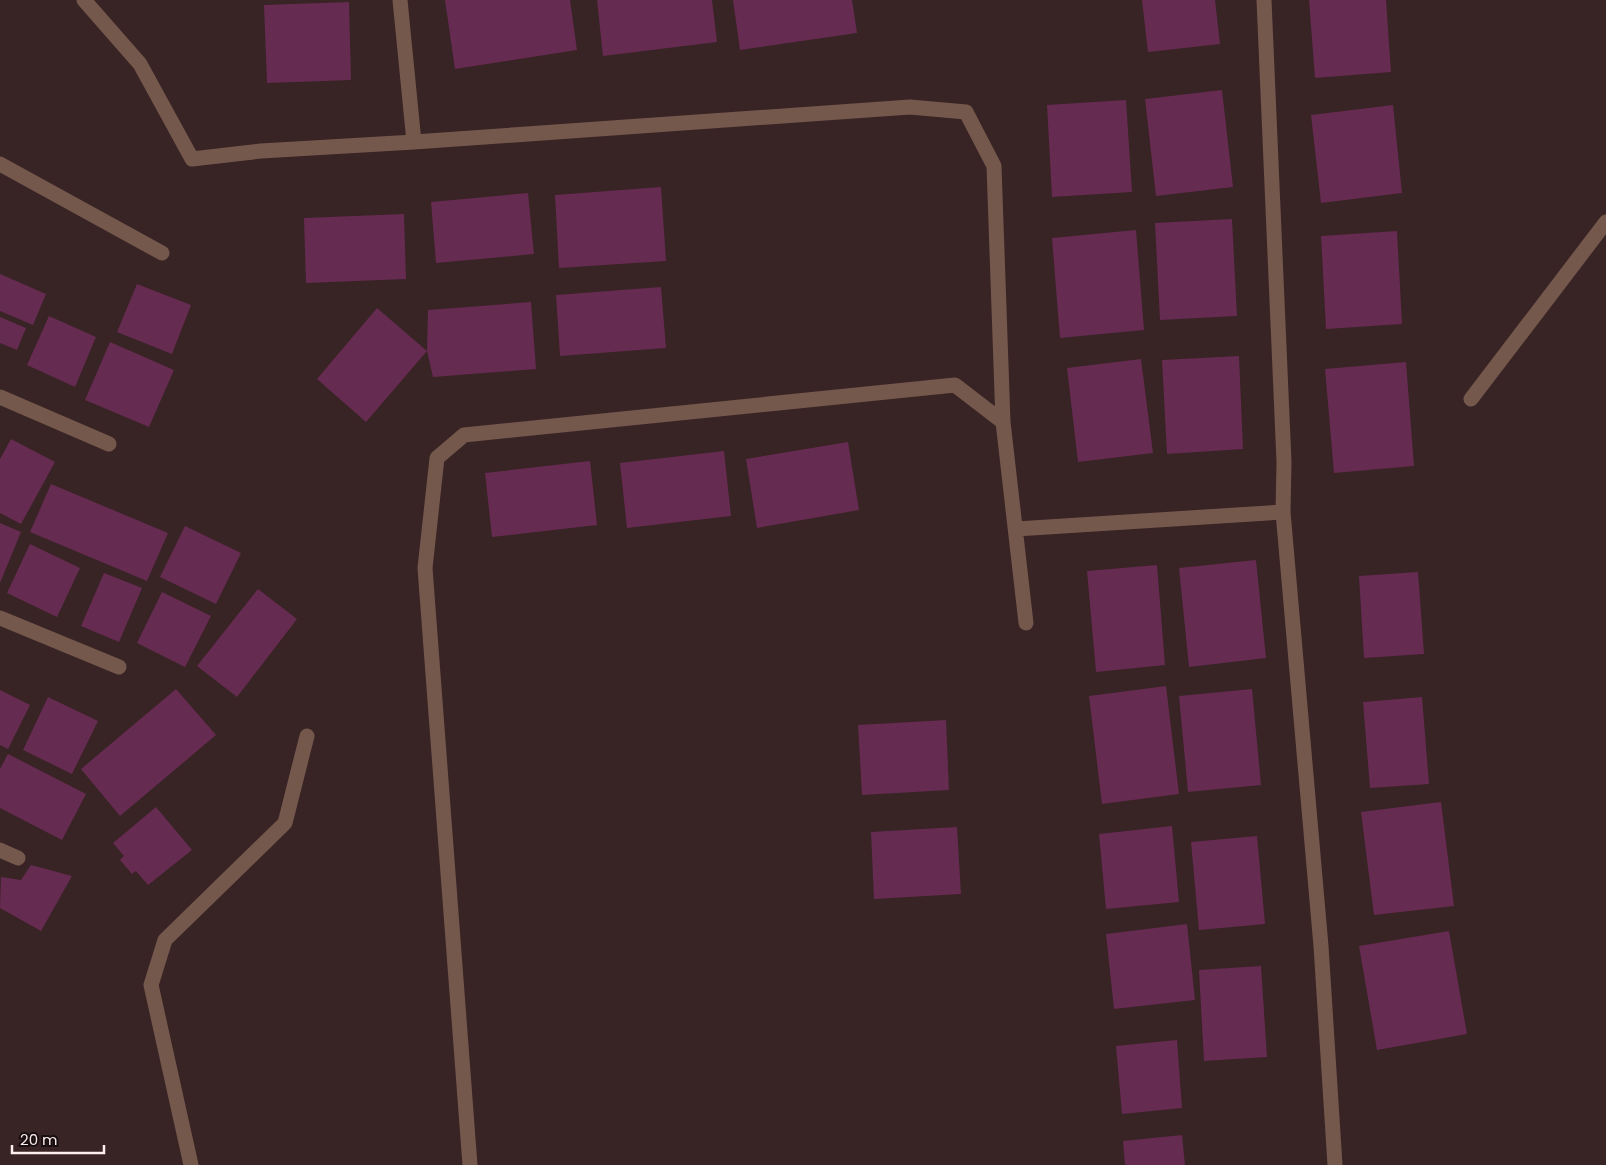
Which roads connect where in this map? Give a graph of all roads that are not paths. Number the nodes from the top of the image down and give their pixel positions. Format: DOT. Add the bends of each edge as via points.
graph roads {
  1 [pos="84,0"];
  2 [pos="400,0"];
  3 [pos="1264,0"];
  4 [pos="414,142"];
  5 [pos="0,164"];
  6 [pos="1606,222"];
  7 [pos="162,252"];
  8 [pos="0,397"];
  9 [pos="1471,399"];
  10 [pos="1003,422"];
  11 [pos="109,444"];
  12 [pos="1283,512"];
  13 [pos="1016,529"];
  14 [pos="0,618"];
  15 [pos="1026,623"];
  16 [pos="119,667"];
  17 [pos="308,736"];
  18 [pos="0,850"];
  19 [pos="18,858"];
  20 [pos="191,1165"];
  21 [pos="470,1165"];
  22 [pos="1335,1165"];
  1 -- 4 [label="street" via="140,64 192,159 262,151"];
  2 -- 4 [label="street"];
  3 -- 12 [label="street" via="1284,462"];
  4 -- 10 [label="street" via="910,107 966,112 994,166"];
  5 -- 7 [label="street"];
  6 -- 9 [label="street"];
  8 -- 11 [label="street"];
  10 -- 13 [label="street"];
  10 -- 21 [label="street" via="955,385 464,435 437,458 425,568"];
  12 -- 13 [label="street"];
  12 -- 22 [label="street" via="1321,946"];
  13 -- 15 [label="street"];
  14 -- 16 [label="street"];
  17 -- 20 [label="street" via="285,823 165,940 151,985"];
  18 -- 19 [label="street"];
}
